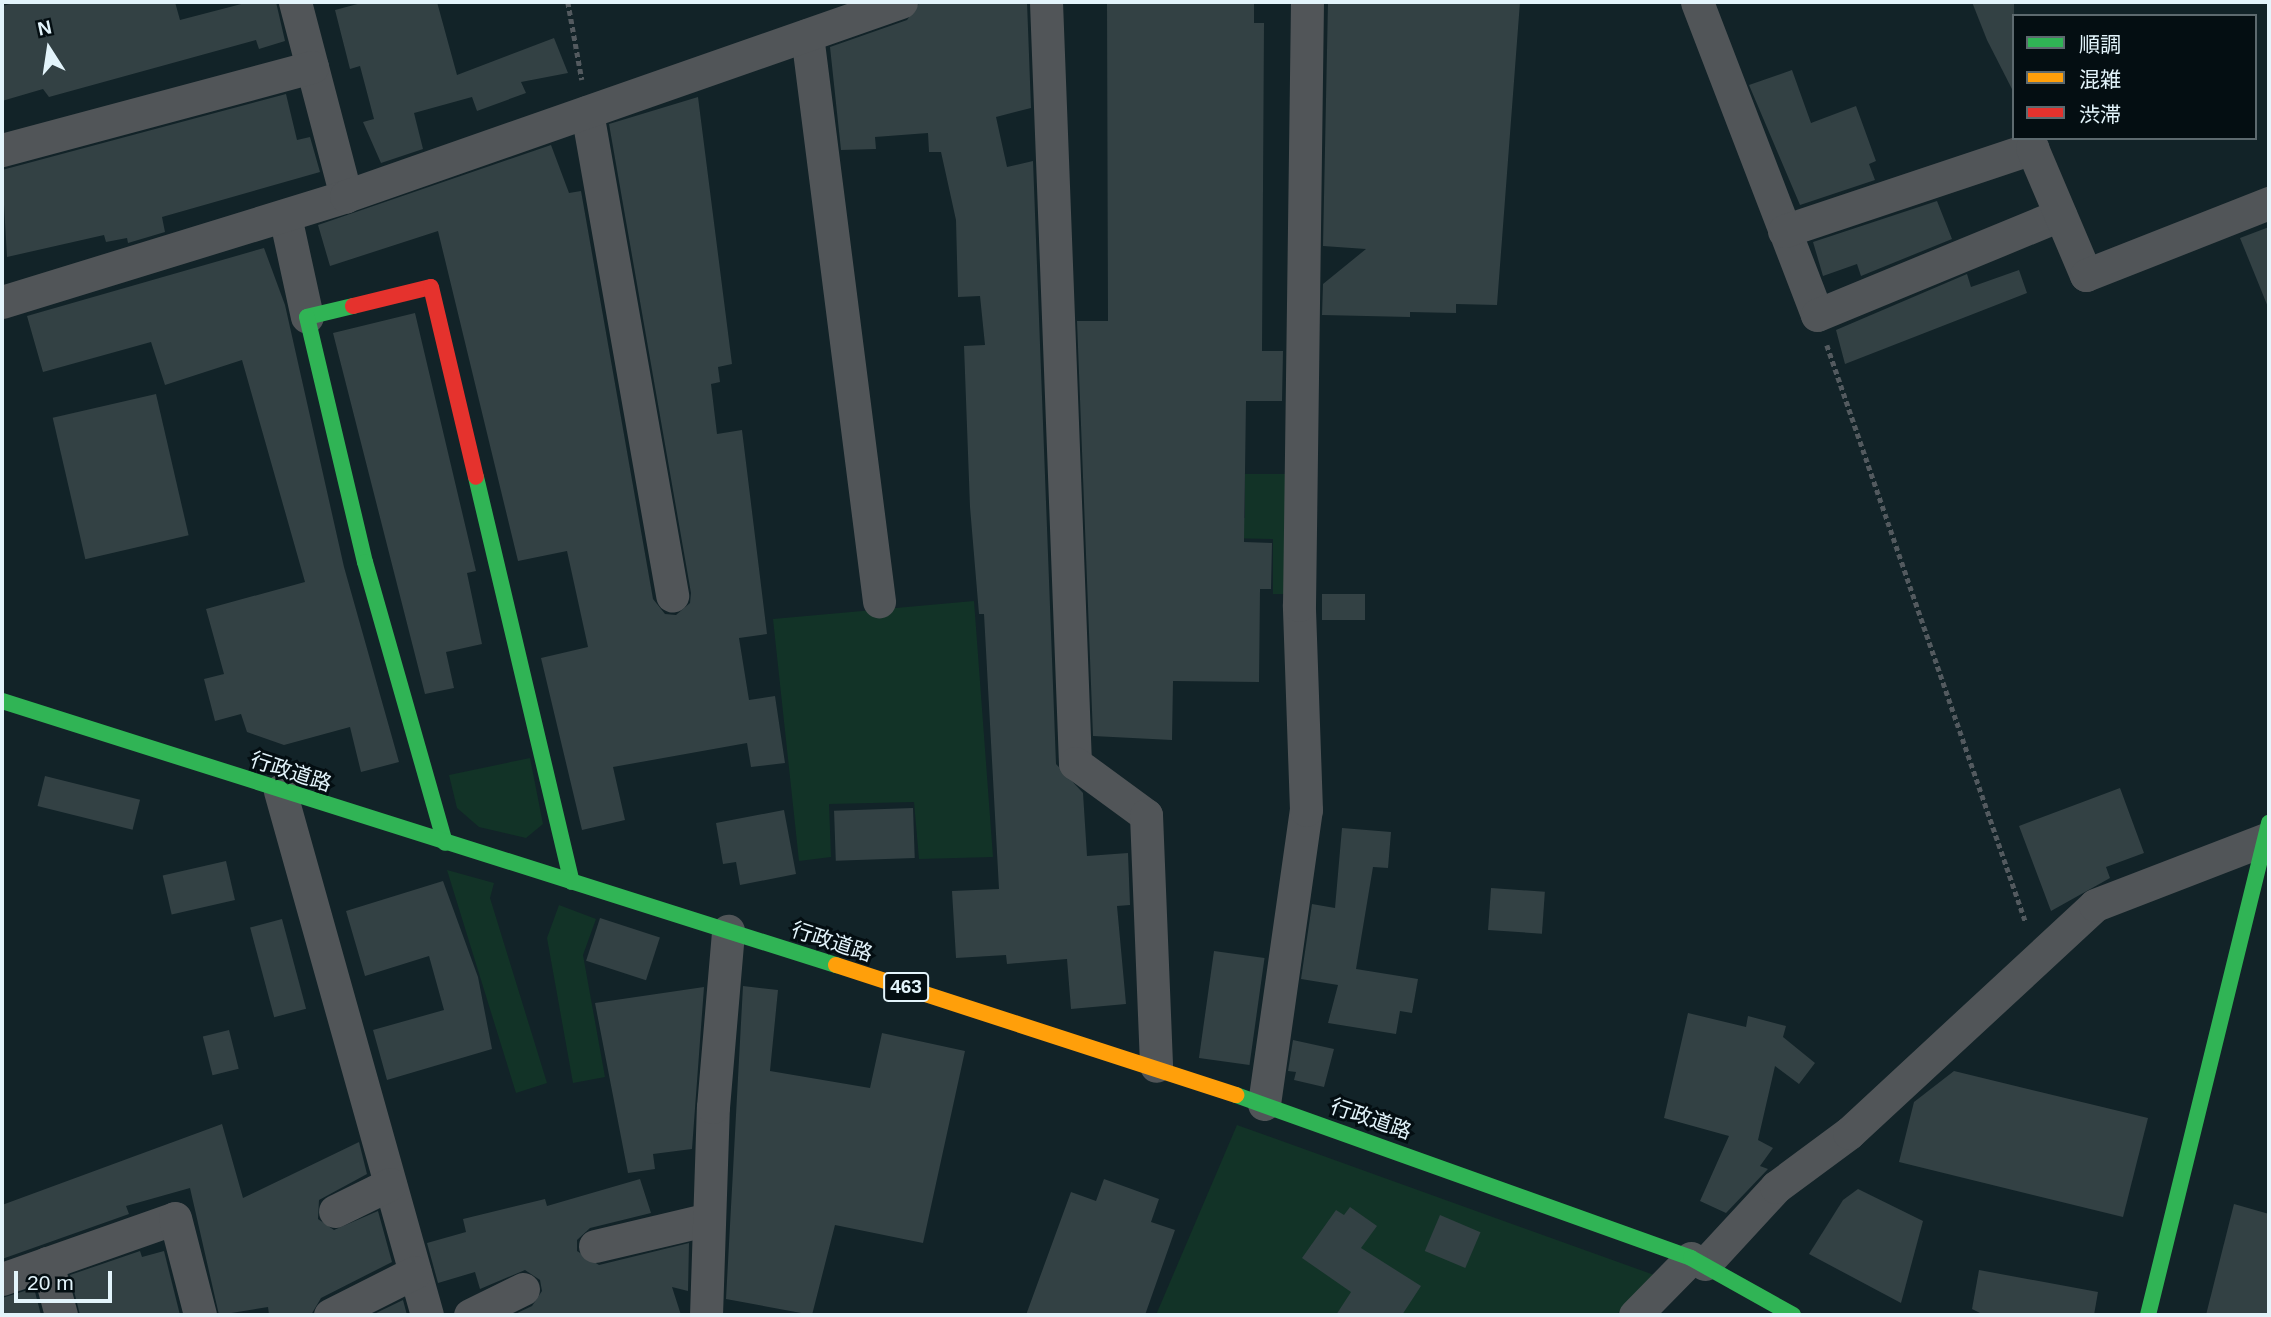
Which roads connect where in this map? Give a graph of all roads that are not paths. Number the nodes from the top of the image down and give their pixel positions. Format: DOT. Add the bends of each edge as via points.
graph roads {
  1 [pos="295,2"];
  2 [pos="901,2"];
  3 [pos="1046,2"];
  4 [pos="1307,2"];
  5 [pos="1697,2"];
  6 [pos="807,35"];
  7 [pos="312,67"];
  8 [pos="587,112"];
  9 [pos="2,150"];
  10 [pos="346,196"];
  11 [pos="2269,202"];
  12 [pos="2060,215"];
  13 [pos="285,216"];
  14 [pos="1784,231"];
  15 [pos="2,302"];
  16 [pos="307,317"];
  17 [pos="672,596"];
  18 [pos="879,601"];
  19 [pos="2,701"];
  20 [pos="280,791"];
  21 [pos="2268,833"];
  22 [pos="446,843"];
  23 [pos="572,882"];
  24 [pos="729,931"];
  25 [pos="1156,1066"];
  26 [pos="1264,1104"];
  27 [pos="390,1184"];
  28 [pos="335,1211"];
  29 [pos="709,1219"];
  30 [pos="596,1246"];
  31 [pos="1698,1261"];
  32 [pos="47,1263"];
  33 [pos="415,1272"];
  34 [pos="2,1279"];
  35 [pos="523,1289"];
  36 [pos="61,1315"];
  37 [pos="200,1315"];
  38 [pos="330,1315"];
  39 [pos="427,1315"];
  40 [pos="470,1315"];
  41 [pos="706,1315"];
  42 [pos="1635,1315"];
  43 [pos="1793,1315"];
  44 [pos="2148,1315"];
  1 -- 7 [label="street"];
  2 -- 6 [label="street"];
  3 -- 25 [label="street" via="1075,763 1146,815"];
  4 -- 26 [label="street" via="1300,592 1306,810"];
  5 -- 14 [label="street"];
  6 -- 8 [label="street"];
  6 -- 18 [label="street"];
  7 -- 9 [label="street"];
  7 -- 10 [label="street"];
  8 -- 10 [label="street"];
  8 -- 17 [label="street"];
  10 -- 13 [label="street"];
  11 -- 12 [label="street" via="2086,275"];
  12 -- 14 [label="street" via="2032,148"];
  12 -- 14 [label="street" via="1816,315"];
  13 -- 15 [label="street"];
  13 -- 16 [label="street"];
  16 -- 22 [label="main road" via="365,562"];
  16 -- 23 [label="main road" via="431,287"];
  19 -- 20 [label="main road, 行政道路 / 463"];
  20 -- 22 [label="main road, 行政道路 / 463"];
  20 -- 27 [label="street"];
  21 -- 31 [label="street" via="2095,905 1849,1133 1776,1187"];
  21 -- 44 [label="main road"];
  22 -- 23 [label="main road, 行政道路 / 463"];
  23 -- 24 [label="main road, 行政道路 / 463"];
  24 -- 25 [label="main road, 行政道路 / 463"];
  24 -- 29 [label="street"];
  25 -- 26 [label="main road, 行政道路 / 463"];
  26 -- 31 [label="main road, 行政道路 / 463"];
  27 -- 28 [label="street"];
  27 -- 33 [label="street"];
  29 -- 30 [label="street"];
  29 -- 41 [label="street"];
  31 -- 42 [label="street"];
  31 -- 43 [label="main road, 行政道路 / 463"];
  32 -- 34 [label="street"];
  32 -- 36 [label="street"];
  32 -- 37 [label="street" via="175,1218"];
  33 -- 38 [label="street"];
  33 -- 39 [label="street"];
  35 -- 40 [label="street"];
}
